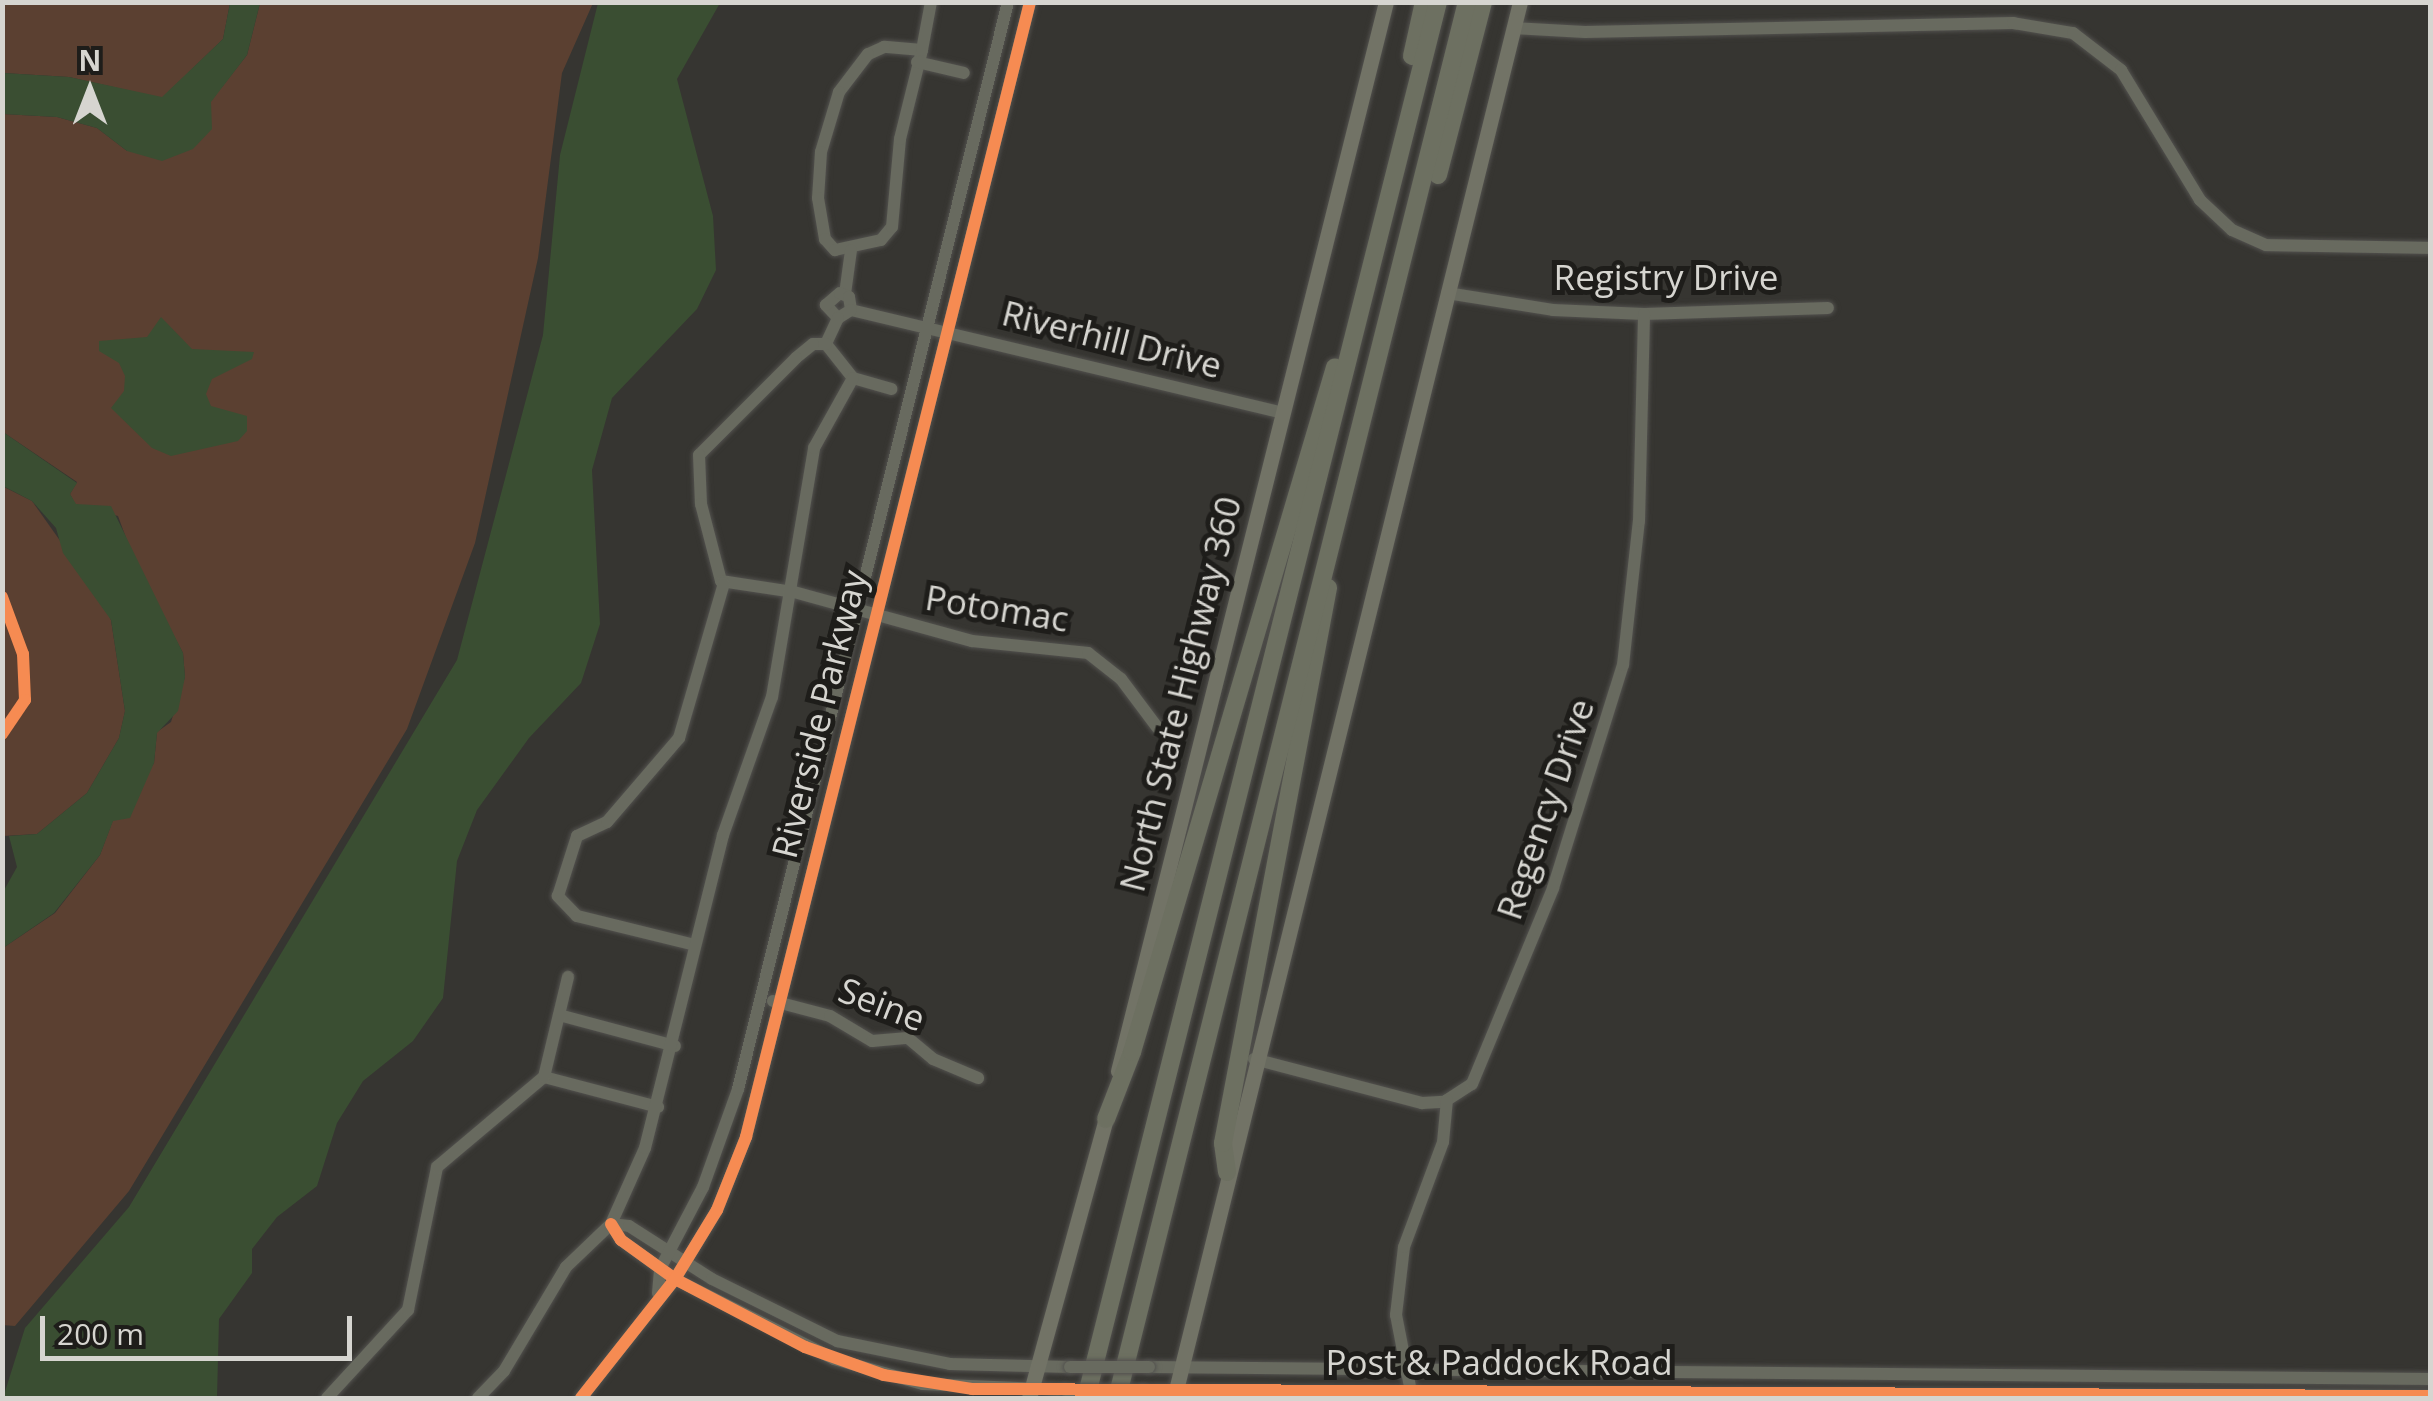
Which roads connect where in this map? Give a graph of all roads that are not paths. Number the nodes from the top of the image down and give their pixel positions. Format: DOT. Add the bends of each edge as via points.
graph roads {
  1 [pos="932,2"];
  2 [pos="1008,2"];
  3 [pos="1030,2"];
  4 [pos="1386,2"];
  5 [pos="1424,2"];
  6 [pos="1438,2"];
  7 [pos="1467,2"];
  8 [pos="1483,2"];
  9 [pos="1520,2"];
  10 [pos="1513,28"];
  11 [pos="919,56"];
  12 [pos="964,72"];
  13 [pos="1394,178"];
  14 [pos="1417,209"];
  15 [pos="2430,248"];
  16 [pos="851,250"];
  17 [pos="845,294"];
  18 [pos="1447,294"];
  19 [pos="1364,298"];
  20 [pos="1828,308"];
  21 [pos="851,310"];
  22 [pos="1644,314"];
  23 [pos="838,318"];
  24 [pos="927,324"];
  25 [pos="947,330"];
  26 [pos="826,344"];
  27 [pos="853,378"];
  28 [pos="891,389"];
  29 [pos="1282,413"];
  30 [pos="1330,546"];
  31 [pos="724,583"];
  32 [pos="794,592"];
  33 [pos="856,612"];
  34 [pos="874,618"];
  35 [pos="1157,727"];
  36 [pos="695,944"];
  37 [pos="568,977"];
  38 [pos="761,998"];
  39 [pos="778,1002"];
  40 [pos="559,1015"];
  41 [pos="675,1046"];
  42 [pos="1254,1059"];
  43 [pos="544,1077"];
  44 [pos="978,1078"];
  45 [pos="1447,1100"];
  46 [pos="658,1106"];
  47 [pos="1106,1119"];
  48 [pos="1226,1172"];
  49 [pos="611,1224"];
  50 [pos="669,1254"];
  51 [pos="684,1264"];
  52 [pos="660,1269"];
  53 [pos="675,1279"];
  54 [pos="658,1294"];
  55 [pos="848,1344"];
  56 [pos="847,1363"];
  57 [pos="1037,1366"];
  58 [pos="1182,1367"];
  59 [pos="1402,1370"];
  60 [pos="1696,1374"];
  61 [pos="1957,1377"];
  62 [pos="2283,1378"];
  63 [pos="2430,1379"];
  64 [pos="1030,1394"];
  65 [pos="2283,1394"];
  66 [pos="1175,1395"];
  67 [pos="1396,1395"];
  68 [pos="1412,1395"];
  69 [pos="1956,1395"];
  70 [pos="1696,1396"];
  71 [pos="2430,1396"];
  72 [pos="327,1398"];
  73 [pos="478,1398"];
  74 [pos="581,1398"];
  75 [pos="1086,1398"];
  76 [pos="1117,1398"];
  1 -- 11 [label="street"];
  2 -- 24 [label="street, Riverside Parkway"];
  3 -- 25 [label="street, Riverside Parkway"];
  4 -- 29 [label="main road, North State Highway 360"];
  5 -- 13 [label="highway" via="1390,151"];
  6 -- 13 [label="highway"];
  7 -- 14 [label="highway"];
  8 -- 14 [label="highway" via="1434,189"];
  9 -- 10 [label="main road"];
  10 -- 15 [label="street" via="2014,23 2073,33 2121,70 2200,200 2232,230 2266,245"];
  10 -- 18 [label="main road"];
  11 -- 12 [label="street"];
  11 -- 16 [label="street" via="894,175 892,227 882,240"];
  11 -- 16 [label="street" via="884,47 854,69 825,138 818,198 828,246"];
  13 -- 19 [label="highway"];
  14 -- 30 [label="highway"];
  16 -- 17 [label="street"];
  17 -- 21 [label="street"];
  17 -- 23 [label="street" via="826,304"];
  18 -- 22 [label="street, Registry Drive" via="1553,310"];
  18 -- 42 [label="main road"];
  19 -- 47 [label="highway" via="1349,320 1138,1034"];
  19 -- 75 [label="highway"];
  20 -- 22 [label="street, Registry Drive"];
  21 -- 23 [label="street"];
  21 -- 24 [label="street, Riverhill Drive"];
  22 -- 45 [label="street, Regency Drive" via="1639,521 1615,700 1553,888 1498,1026 1472,1084"];
  23 -- 26 [label="street"];
  24 -- 25 [label="street, Riverhill Drive"];
  24 -- 33 [label="street, Riverside Parkway"];
  25 -- 29 [label="street, Riverhill Drive"];
  25 -- 34 [label="street, Riverside Parkway"];
  26 -- 27 [label="street"];
  26 -- 31 [label="street" via="813,344 796,358 699,455 701,504"];
  27 -- 28 [label="street"];
  27 -- 32 [label="street" via="814,448"];
  29 -- 47 [label="main road, North State Highway 360"];
  30 -- 48 [label="highway" via="1327,616 1223,1144"];
  30 -- 76 [label="highway"];
  31 -- 32 [label="street, Potomac"];
  31 -- 36 [label="street" via="679,738 607,822 576,836 558,896 578,916"];
  32 -- 33 [label="street, Potomac"];
  32 -- 36 [label="street" via="772,698 723,835"];
  33 -- 34 [label="street, Potomac"];
  33 -- 38 [label="street, Riverside Parkway"];
  34 -- 35 [label="street, Potomac" via="972,641 1088,653 1121,679"];
  34 -- 39 [label="street, Riverside Parkway"];
  36 -- 41 [label="street"];
  37 -- 40 [label="street"];
  38 -- 39 [label="street, Seine"];
  38 -- 50 [label="street, Riverside Parkway" via="721,1142"];
  39 -- 44 [label="street, Seine" via="830,1016 872,1041 908,1038 933,1059"];
  39 -- 51 [label="street, Riverside Parkway" via="746,1137 717,1210"];
  40 -- 41 [label="street"];
  40 -- 43 [label="street"];
  41 -- 46 [label="street"];
  42 -- 45 [label="street" via="1397,1099"];
  42 -- 48 [label="main road"];
  43 -- 46 [label="street"];
  43 -- 72 [label="street" via="437,1168 408,1310"];
  45 -- 59 [label="street" via="1443,1142 1404,1247 1396,1315"];
  46 -- 49 [label="street"];
  47 -- 57 [label="main road, North State Highway 360"];
  48 -- 58 [label="main road"];
  49 -- 50 [label="street, Post & Paddock Road" via="629,1226"];
  49 -- 52 [label="street, Post & Paddock Road"];
  49 -- 73 [label="street" via="566,1267 504,1371"];
  50 -- 51 [label="street, Post & Paddock Road"];
  50 -- 52 [label="street, Riverside Parkway"];
  51 -- 53 [label="street, Riverside Parkway"];
  51 -- 55 [label="street, Post & Paddock Road"];
  52 -- 53 [label="street, Post & Paddock Road"];
  52 -- 54 [label="street, Riverside Parkway"];
  53 -- 54 [label="street, Riverside Parkway"];
  53 -- 56 [label="street, Post & Paddock Road"];
  54 -- 74 [label="street, Riverside Parkway"];
  55 -- 56 [label="street"];
  55 -- 57 [label="street, Post & Paddock Road" via="930,1362"];
  56 -- 64 [label="street, Post & Paddock Road" via="924,1384"];
  57 -- 58 [label="street, Post & Paddock Road, bridge"];
  57 -- 64 [label="main road, North State Highway 360"];
  58 -- 59 [label="street, Post & Paddock Road"];
  58 -- 66 [label="main road"];
  59 -- 60 [label="street, Post & Paddock Road"];
  59 -- 67 [label="street"];
  59 -- 68 [label="street"];
  60 -- 61 [label="street, Post & Paddock Road"];
  60 -- 70 [label="street"];
  61 -- 62 [label="street, Post & Paddock Road"];
  61 -- 69 [label="street"];
  62 -- 63 [label="street, Post & Paddock Road"];
  62 -- 65 [label="street"];
  64 -- 66 [label="street, Post & Paddock Road, bridge"];
  65 -- 69 [label="street, Post & Paddock Road"];
  65 -- 71 [label="street, Post & Paddock Road"];
  66 -- 67 [label="street, Post & Paddock Road"];
  67 -- 68 [label="street, Post & Paddock Road"];
  68 -- 70 [label="street, Post & Paddock Road"];
  69 -- 70 [label="street, Post & Paddock Road"];
}
